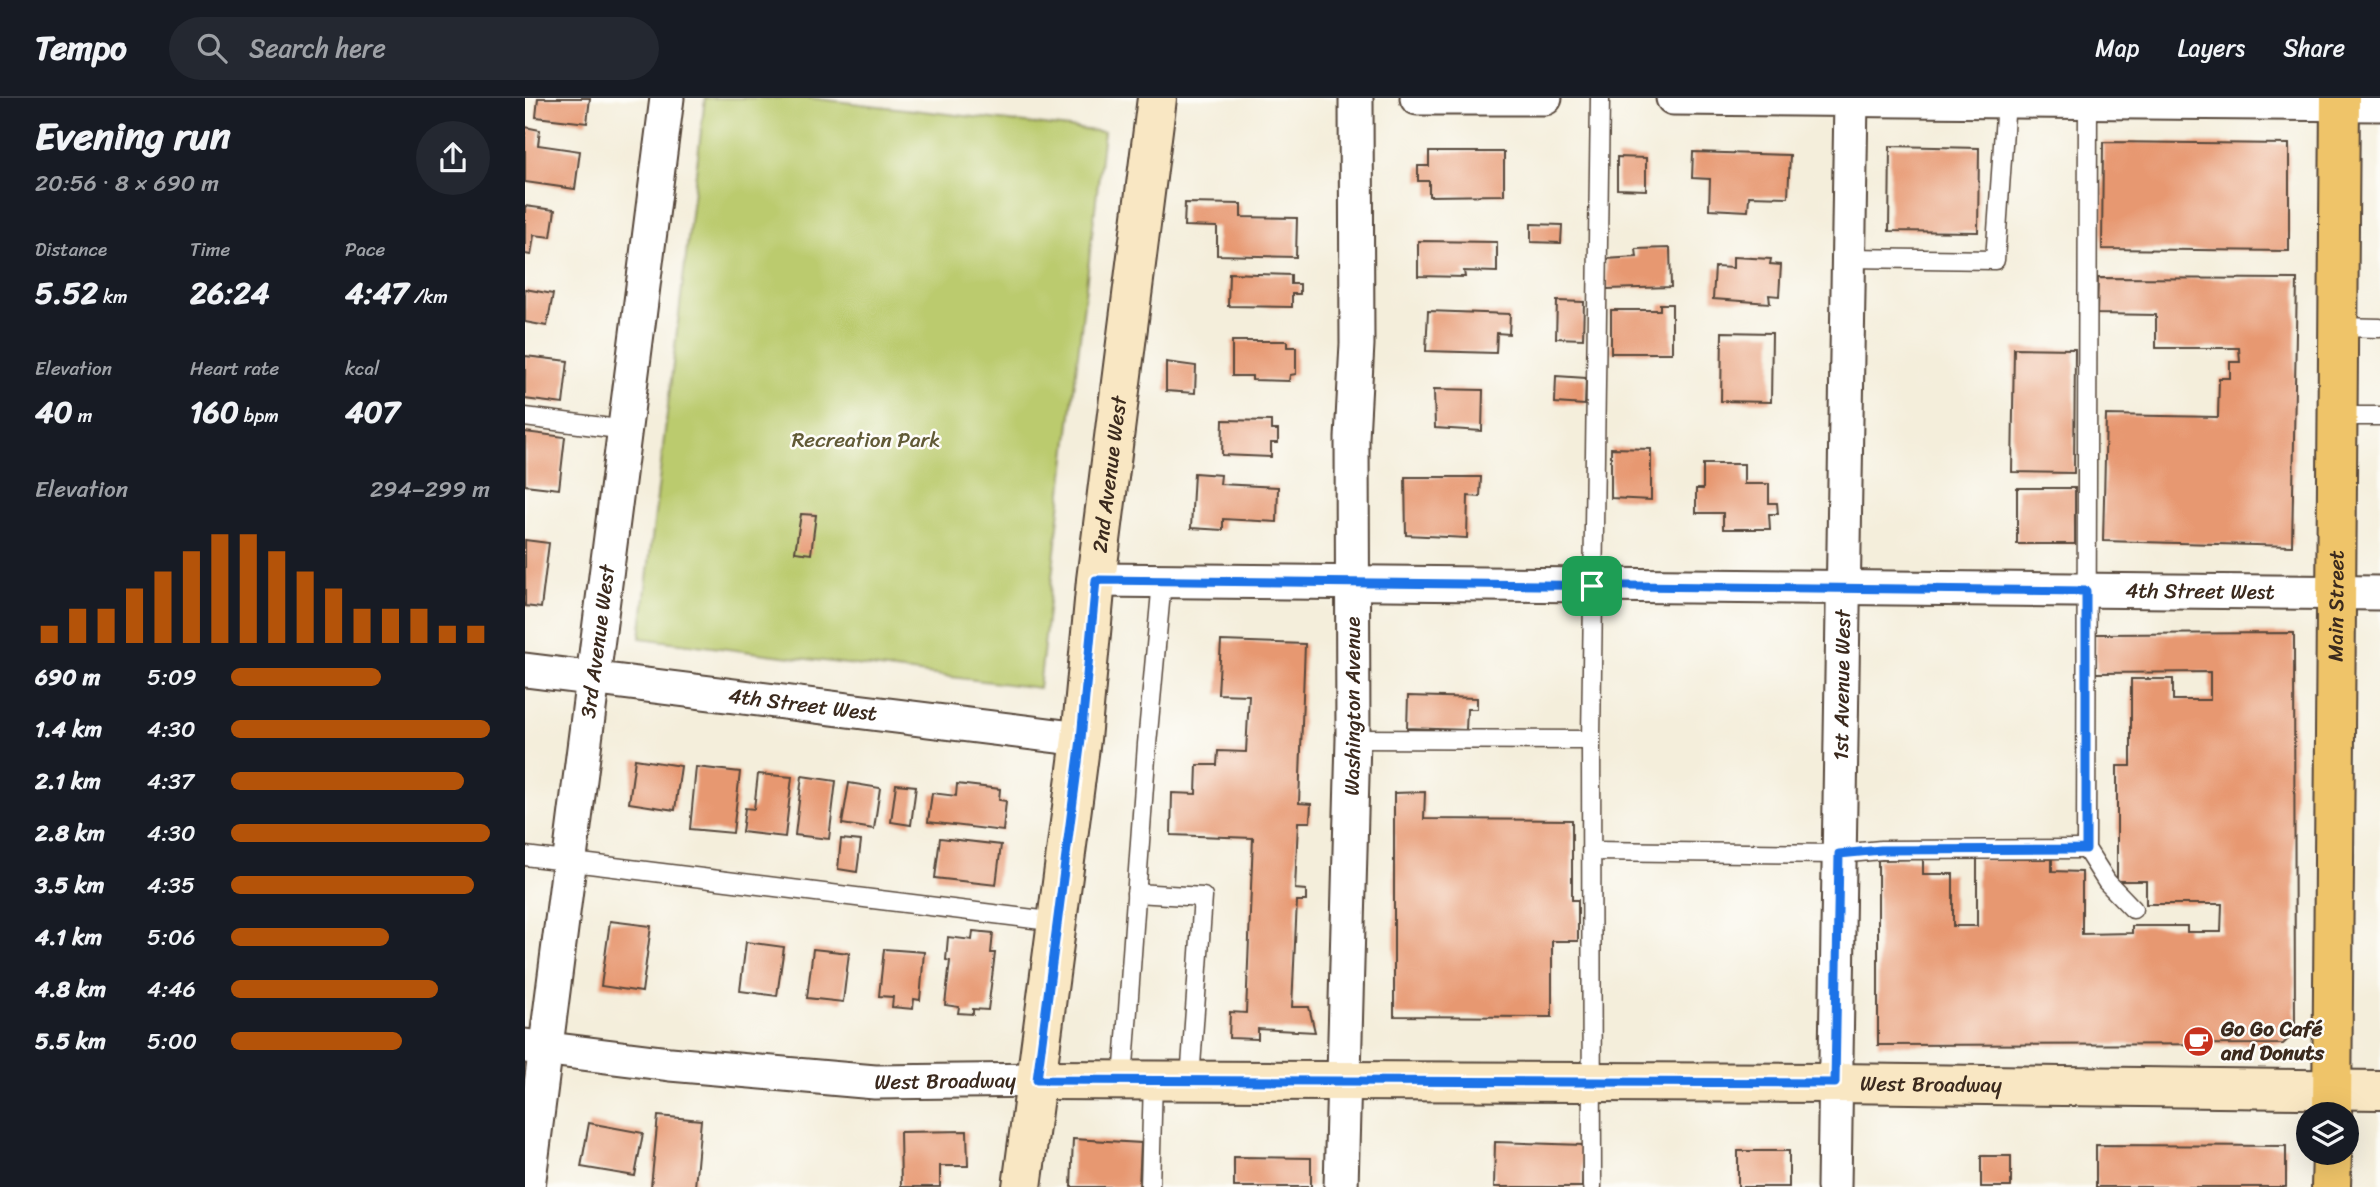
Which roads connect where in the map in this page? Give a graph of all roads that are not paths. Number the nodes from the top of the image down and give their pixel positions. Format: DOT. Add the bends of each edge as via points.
graph roads {
  1 [pos="667,98"];
  2 [pos="1157,98"];
  3 [pos="1356,98"];
  4 [pos="1417,98"];
  5 [pos="1545,98"];
  6 [pos="1600,98"];
  7 [pos="1673,98"];
  8 [pos="1851,99"];
  9 [pos="2088,100"];
  10 [pos="2340,101"];
  11 [pos="2007,102"];
  12 [pos="2380,104"];
  13 [pos="1848,258"];
  14 [pos="2339,327"];
  15 [pos="2380,328"];
  16 [pos="2338,416"];
  17 [pos="2380,416"];
  18 [pos="525,417"];
  19 [pos="626,430"];
  20 [pos="1096,580"];
  21 [pos="1162,581"];
  22 [pos="1353,583"];
  23 [pos="1592,586"];
  24 [pos="1843,588"];
  25 [pos="2086,591"];
  26 [pos="2338,593"];
  27 [pos="2380,593"];
  28 [pos="525,670"];
  29 [pos="594,678"];
  30 [pos="1081,739"];
  31 [pos="1353,739"];
  32 [pos="1591,740"];
  33 [pos="2086,849"];
  34 [pos="1593,851"];
  35 [pos="1839,854"];
  36 [pos="525,856"];
  37 [pos="570,862"];
  38 [pos="1136,893"];
  39 [pos="2133,909"];
  40 [pos="1058,922"];
  41 [pos="535,1047"];
  42 [pos="1037,1080"];
  43 [pos="1155,1080"];
  44 [pos="1344,1080"];
  45 [pos="1593,1083"];
  46 [pos="1835,1083"];
  47 [pos="2380,1090"];
  48 [pos="2332,1102"];
  49 [pos="2332,1165"];
  50 [pos="528,1187"];
  51 [pos="1022,1187"];
  52 [pos="1150,1187"];
  53 [pos="1341,1187"];
  54 [pos="1592,1187"];
  55 [pos="1834,1187"];
  56 [pos="2331,1187"];
  1 -- 19 [label="street, 3rd Avenue West"];
  2 -- 20 [label="main road, 2nd Avenue West"];
  3 -- 22 [label="street, Washington Avenue"];
  4 -- 5 [label="street"];
  6 -- 23 [label="lane"];
  7 -- 8 [label="street"];
  8 -- 11 [label="street"];
  8 -- 13 [label="street, 1st Avenue West"];
  9 -- 10 [label="street"];
  9 -- 11 [label="street"];
  9 -- 25 [label="lane"];
  10 -- 12 [label="street"];
  10 -- 14 [label="main road, Main Street"];
  11 -- 13 [label="lane" via="1995,260"];
  13 -- 24 [label="street, 1st Avenue West"];
  14 -- 15 [label="lane"];
  14 -- 16 [label="main road, Main Street"];
  16 -- 17 [label="lane"];
  16 -- 26 [label="main road, Main Street"];
  18 -- 19 [label="lane"];
  19 -- 29 [label="street, 3rd Avenue West"];
  20 -- 21 [label="street, 4th Street West"];
  20 -- 30 [label="main road, 2nd Avenue West"];
  21 -- 22 [label="street, 4th Street West"];
  21 -- 38 [label="lane"];
  22 -- 23 [label="street, 4th Street West"];
  22 -- 31 [label="street, Washington Avenue"];
  23 -- 24 [label="street, 4th Street West"];
  23 -- 32 [label="lane"];
  24 -- 25 [label="street, 4th Street West"];
  24 -- 35 [label="street, 1st Avenue West"];
  25 -- 26 [label="street, 4th Street West"];
  25 -- 33 [label="lane"];
  26 -- 27 [label="street, 4th Street West"];
  26 -- 48 [label="main road, Main Street"];
  28 -- 29 [label="street, 4th Street West"];
  29 -- 30 [label="street, 4th Street West"];
  29 -- 37 [label="street, 3rd Avenue West"];
  30 -- 40 [label="main road, 2nd Avenue West"];
  31 -- 32 [label="lane"];
  31 -- 44 [label="street, Washington Avenue"];
  32 -- 34 [label="lane"];
  33 -- 35 [label="lane"];
  33 -- 39 [label="lane" via="2107,882"];
  34 -- 35 [label="lane"];
  34 -- 45 [label="lane"];
  35 -- 46 [label="street, 1st Avenue West"];
  36 -- 37 [label="lane"];
  37 -- 40 [label="lane"];
  37 -- 41 [label="street, 3rd Avenue West"];
  38 -- 43 [label="lane"];
  38 -- 43 [label="lane" via="1203,897"];
  40 -- 42 [label="main road, 2nd Avenue West"];
  41 -- 42 [label="street, West Broadway" via="875,1082"];
  41 -- 50 [label="street, 3rd Avenue West"];
  42 -- 43 [label="main road, West Broadway"];
  42 -- 51 [label="main road, 2nd Avenue West"];
  43 -- 44 [label="main road, West Broadway"];
  43 -- 52 [label="lane"];
  44 -- 45 [label="main road, West Broadway"];
  44 -- 53 [label="street, Washington Avenue"];
  45 -- 46 [label="main road, West Broadway"];
  45 -- 54 [label="lane"];
  46 -- 48 [label="main road, West Broadway"];
  46 -- 55 [label="street, 1st Avenue West"];
  47 -- 48 [label="main road, West Broadway"];
  49 -- 56 [label="main road"];
}
